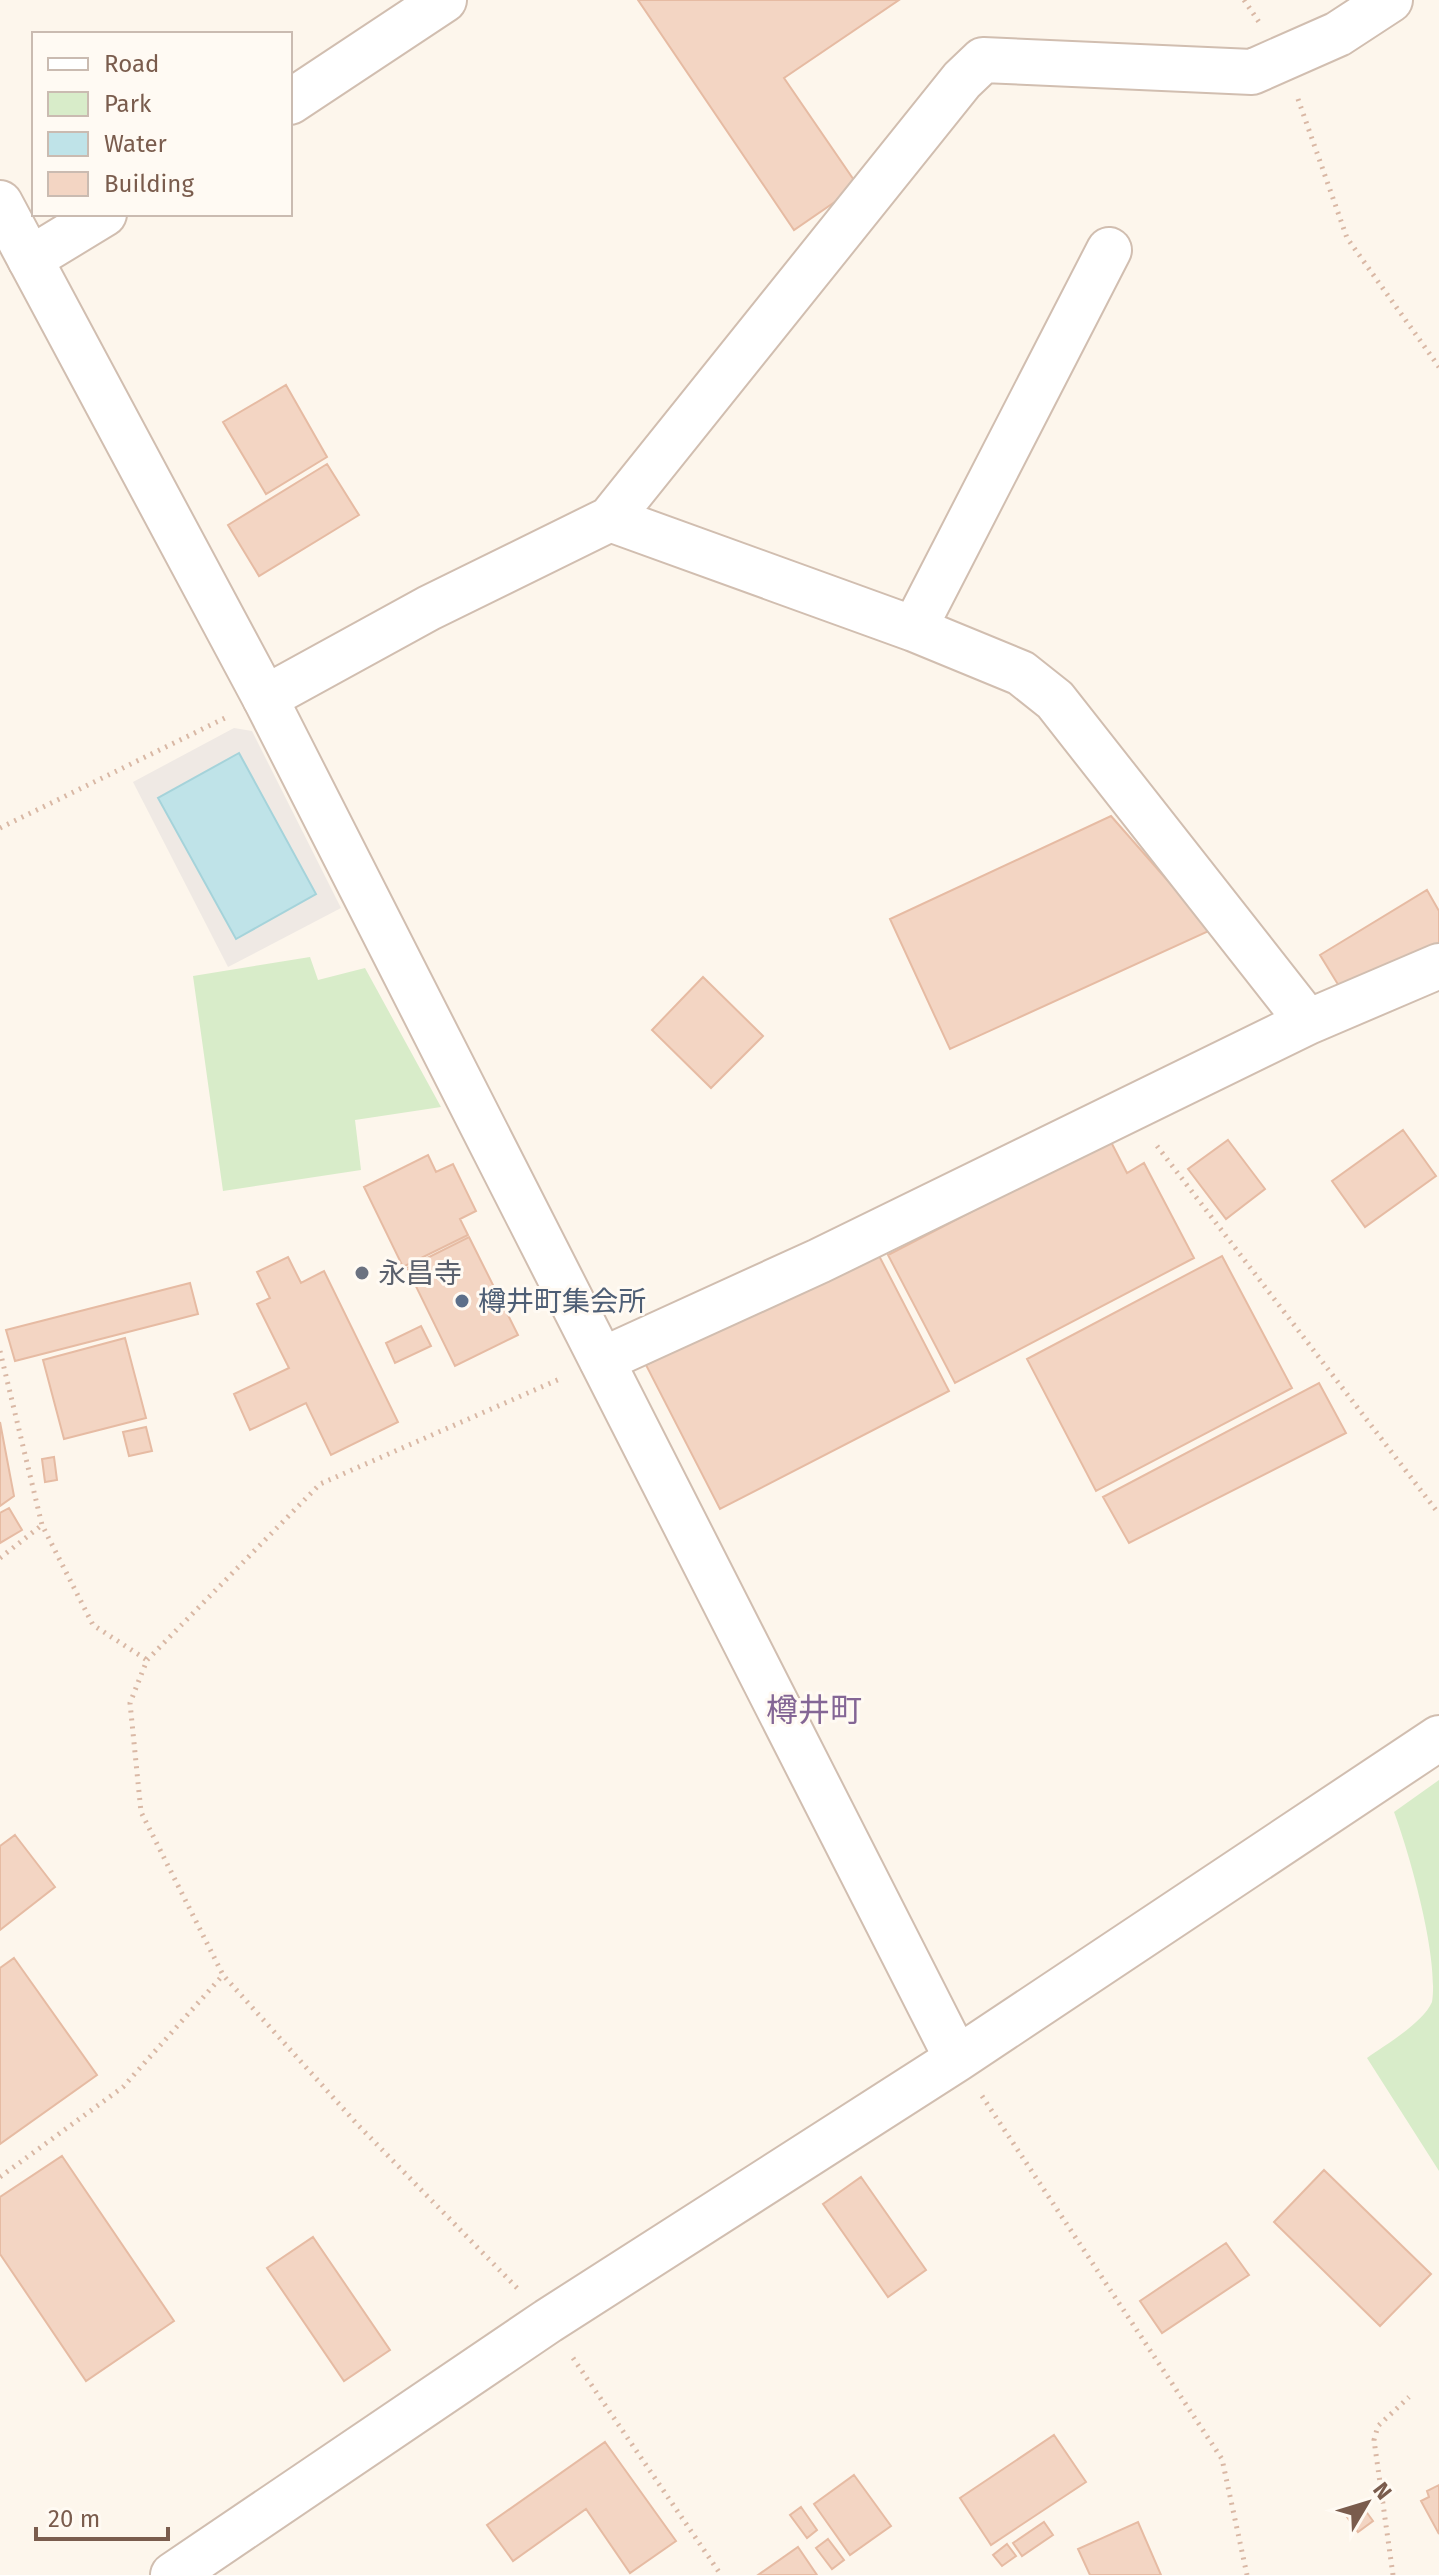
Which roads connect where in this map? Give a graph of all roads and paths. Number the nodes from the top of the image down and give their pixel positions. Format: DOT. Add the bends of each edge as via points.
graph roads {
  1 [pos="444,0"];
  2 [pos="1390,0"];
  3 [pos="1283,58"];
  4 [pos="292,101"];
  5 [pos="0,203"];
  6 [pos="101,216"];
  7 [pos="1109,250"];
  8 [pos="30,259"];
  9 [pos="1439,367"];
  10 [pos="610,519"];
  11 [pos="914,629"];
  12 [pos="265,698"];
  13 [pos="0,828"];
  14 [pos="1439,966"];
  15 [pos="1308,1022"];
  16 [pos="1129,1109"];
  17 [pos="0,1351"];
  18 [pos="602,1360"];
  19 [pos="1439,1514"];
  20 [pos="42,1525"];
  21 [pos="0,1558"];
  22 [pos="147,1660"];
  23 [pos="1439,1738"];
  24 [pos="223,1975"];
  25 [pos="957,2059"];
  26 [pos="0,2177"];
  27 [pos="548,2321"];
  28 [pos="1409,2397"];
  29 [pos="173,2575"];
  30 [pos="721,2575"];
  31 [pos="1247,2575"];
  32 [pos="1393,2575"];
  1 -- 4 [label="street"];
  2 -- 3 [label="street" via="1338,34"];
  3 -- 9 [label="path" via="1347,238"];
  3 -- 10 [label="street" via="1252,72 983,60"];
  5 -- 8 [label="street"];
  6 -- 8 [label="street"];
  7 -- 11 [label="street"];
  8 -- 12 [label="street"];
  10 -- 11 [label="street"];
  10 -- 12 [label="street" via="429,608"];
  11 -- 15 [label="street" via="1021,673 1055,700"];
  12 -- 13 [label="path"];
  12 -- 18 [label="street"];
  14 -- 15 [label="street"];
  15 -- 16 [label="street"];
  16 -- 18 [label="street"];
  16 -- 19 [label="path"];
  17 -- 20 [label="path"];
  18 -- 22 [label="path" via="320,1484"];
  18 -- 25 [label="street"];
  20 -- 21 [label="path"];
  20 -- 22 [label="path" via="93,1625"];
  22 -- 24 [label="path" via="130,1703 141,1812"];
  23 -- 25 [label="street"];
  24 -- 26 [label="path" via="123,2087"];
  24 -- 27 [label="path" via="357,2124"];
  25 -- 27 [label="street"];
  25 -- 31 [label="path" via="1222,2459"];
  27 -- 29 [label="street"];
  27 -- 30 [label="path"];
  28 -- 32 [label="path" via="1378,2426 1374,2440"];
}
